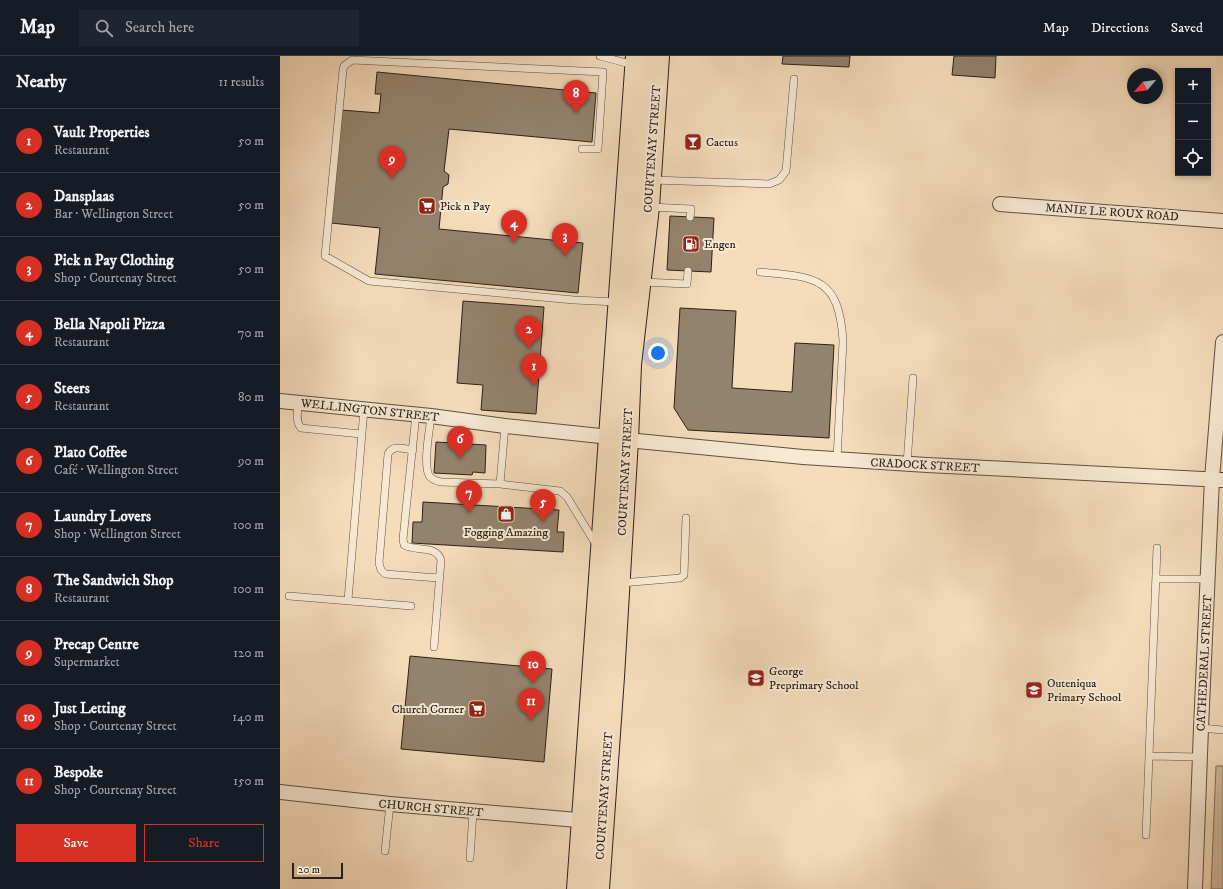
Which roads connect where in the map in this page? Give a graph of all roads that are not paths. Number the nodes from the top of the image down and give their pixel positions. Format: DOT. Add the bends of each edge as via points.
graph roads {
  1 [pos="600,56"];
  2 [pos="658,56"];
  3 [pos="637,61"];
  4 [pos="794,79"];
  5 [pos="582,150"];
  6 [pos="650,180"];
  7 [pos="1000,204"];
  8 [pos="648,207"];
  9 [pos="690,217"];
  10 [pos="1223,221"];
  11 [pos="688,271"];
  12 [pos="760,272"];
  13 [pos="640,282"];
  14 [pos="619,302"];
  15 [pos="1223,342"];
  16 [pos="913,378"];
  17 [pos="280,401"];
  18 [pos="298,403"];
  19 [pos="364,409"];
  20 [pos="416,414"];
  21 [pos="431,416"];
  22 [pos="505,426"];
  23 [pos="361,434"];
  24 [pos="619,438"];
  25 [pos="413,450"];
  26 [pos="837,459"];
  27 [pos="907,464"];
  28 [pos="1218,480"];
  29 [pos="500,484"];
  30 [pos="686,518"];
  31 [pos="1157,548"];
  32 [pos="602,555"];
  33 [pos="439,578"];
  34 [pos="1156,579"];
  35 [pos="1208,579"];
  36 [pos="618,584"];
  37 [pos="289,596"];
  38 [pos="348,600"];
  39 [pos="411,606"];
  40 [pos="434,647"];
  41 [pos="1201,728"];
  42 [pos="1223,730"];
  43 [pos="1150,756"];
  44 [pos="1200,757"];
  45 [pos="280,792"];
  46 [pos="390,804"];
  47 [pos="473,812"];
  48 [pos="592,821"];
  49 [pos="1146,835"];
  50 [pos="385,851"];
  51 [pos="470,858"];
  52 [pos="578,889"];
  53 [pos="598,889"];
  54 [pos="1195,889"];
  1 -- 3 [label="lane"];
  2 -- 6 [label="highway, COURTENAY STREET"];
  3 -- 14 [label="highway, COURTENAY STREET"];
  4 -- 6 [label="lane" via="786,172 779,180 769,184"];
  5 -- 14 [label="lane" via="598,149 603,72 352,60 343,70 325,256 369,281"];
  6 -- 8 [label="highway, COURTENAY STREET"];
  7 -- 10 [label="street, MANIE LE ROUX ROAD"];
  8 -- 9 [label="lane" via="691,209"];
  8 -- 13 [label="highway, COURTENAY STREET"];
  11 -- 13 [label="lane" via="687,284"];
  12 -- 26 [label="lane" via="810,278 825,287 836,299 842,322 843,340"];
  13 -- 24 [label="highway, COURTENAY STREET"];
  14 -- 24 [label="highway, COURTENAY STREET"];
  15 -- 28 [label="street, CATHEDERAL STREET"];
  16 -- 27 [label="lane"];
  17 -- 18 [label="street, WELLINGTON STREET"];
  18 -- 19 [label="street, WELLINGTON STREET"];
  18 -- 23 [label="lane" via="297,420 301,428"];
  19 -- 20 [label="street, WELLINGTON STREET"];
  19 -- 23 [label="lane"];
  20 -- 21 [label="street, WELLINGTON STREET"];
  20 -- 25 [label="lane"];
  21 -- 22 [label="street, WELLINGTON STREET"];
  21 -- 29 [label="lane" via="426,466 430,477 441,482"];
  22 -- 24 [label="street, WELLINGTON STREET"];
  22 -- 29 [label="lane"];
  23 -- 38 [label="lane"];
  24 -- 26 [label="street, CRADOCK STREET"];
  24 -- 32 [label="highway, COURTENAY STREET"];
  24 -- 36 [label="highway, COURTENAY STREET"];
  25 -- 33 [label="lane" via="404,544 408,548 435,551 439,554"];
  25 -- 33 [label="lane" via="394,448 388,454 378,564 385,574"];
  26 -- 27 [label="street, CRADOCK STREET"];
  27 -- 28 [label="street, CRADOCK STREET"];
  28 -- 35 [label="street, CATHEDERAL STREET"];
  29 -- 32 [label="lane" via="564,493"];
  30 -- 36 [label="lane" via="684,575 680,578"];
  31 -- 34 [label="lane"];
  32 -- 48 [label="highway, COURTENAY STREET"];
  33 -- 40 [label="lane"];
  34 -- 35 [label="lane"];
  34 -- 43 [label="lane"];
  35 -- 41 [label="street, CATHEDERAL STREET"];
  36 -- 48 [label="highway, COURTENAY STREET" via="613,677"];
  37 -- 38 [label="lane"];
  38 -- 39 [label="lane"];
  41 -- 42 [label="lane"];
  41 -- 44 [label="street, CATHEDERAL STREET"];
  43 -- 44 [label="lane"];
  43 -- 49 [label="lane"];
  44 -- 54 [label="street, CATHEDERAL STREET"];
  45 -- 46 [label="street, CHURCH STREET"];
  46 -- 47 [label="street, CHURCH STREET"];
  46 -- 50 [label="lane"];
  47 -- 48 [label="street, CHURCH STREET"];
  47 -- 51 [label="lane"];
  48 -- 52 [label="highway, COURTENAY STREET"];
  48 -- 53 [label="highway, COURTENAY STREET"];
}
